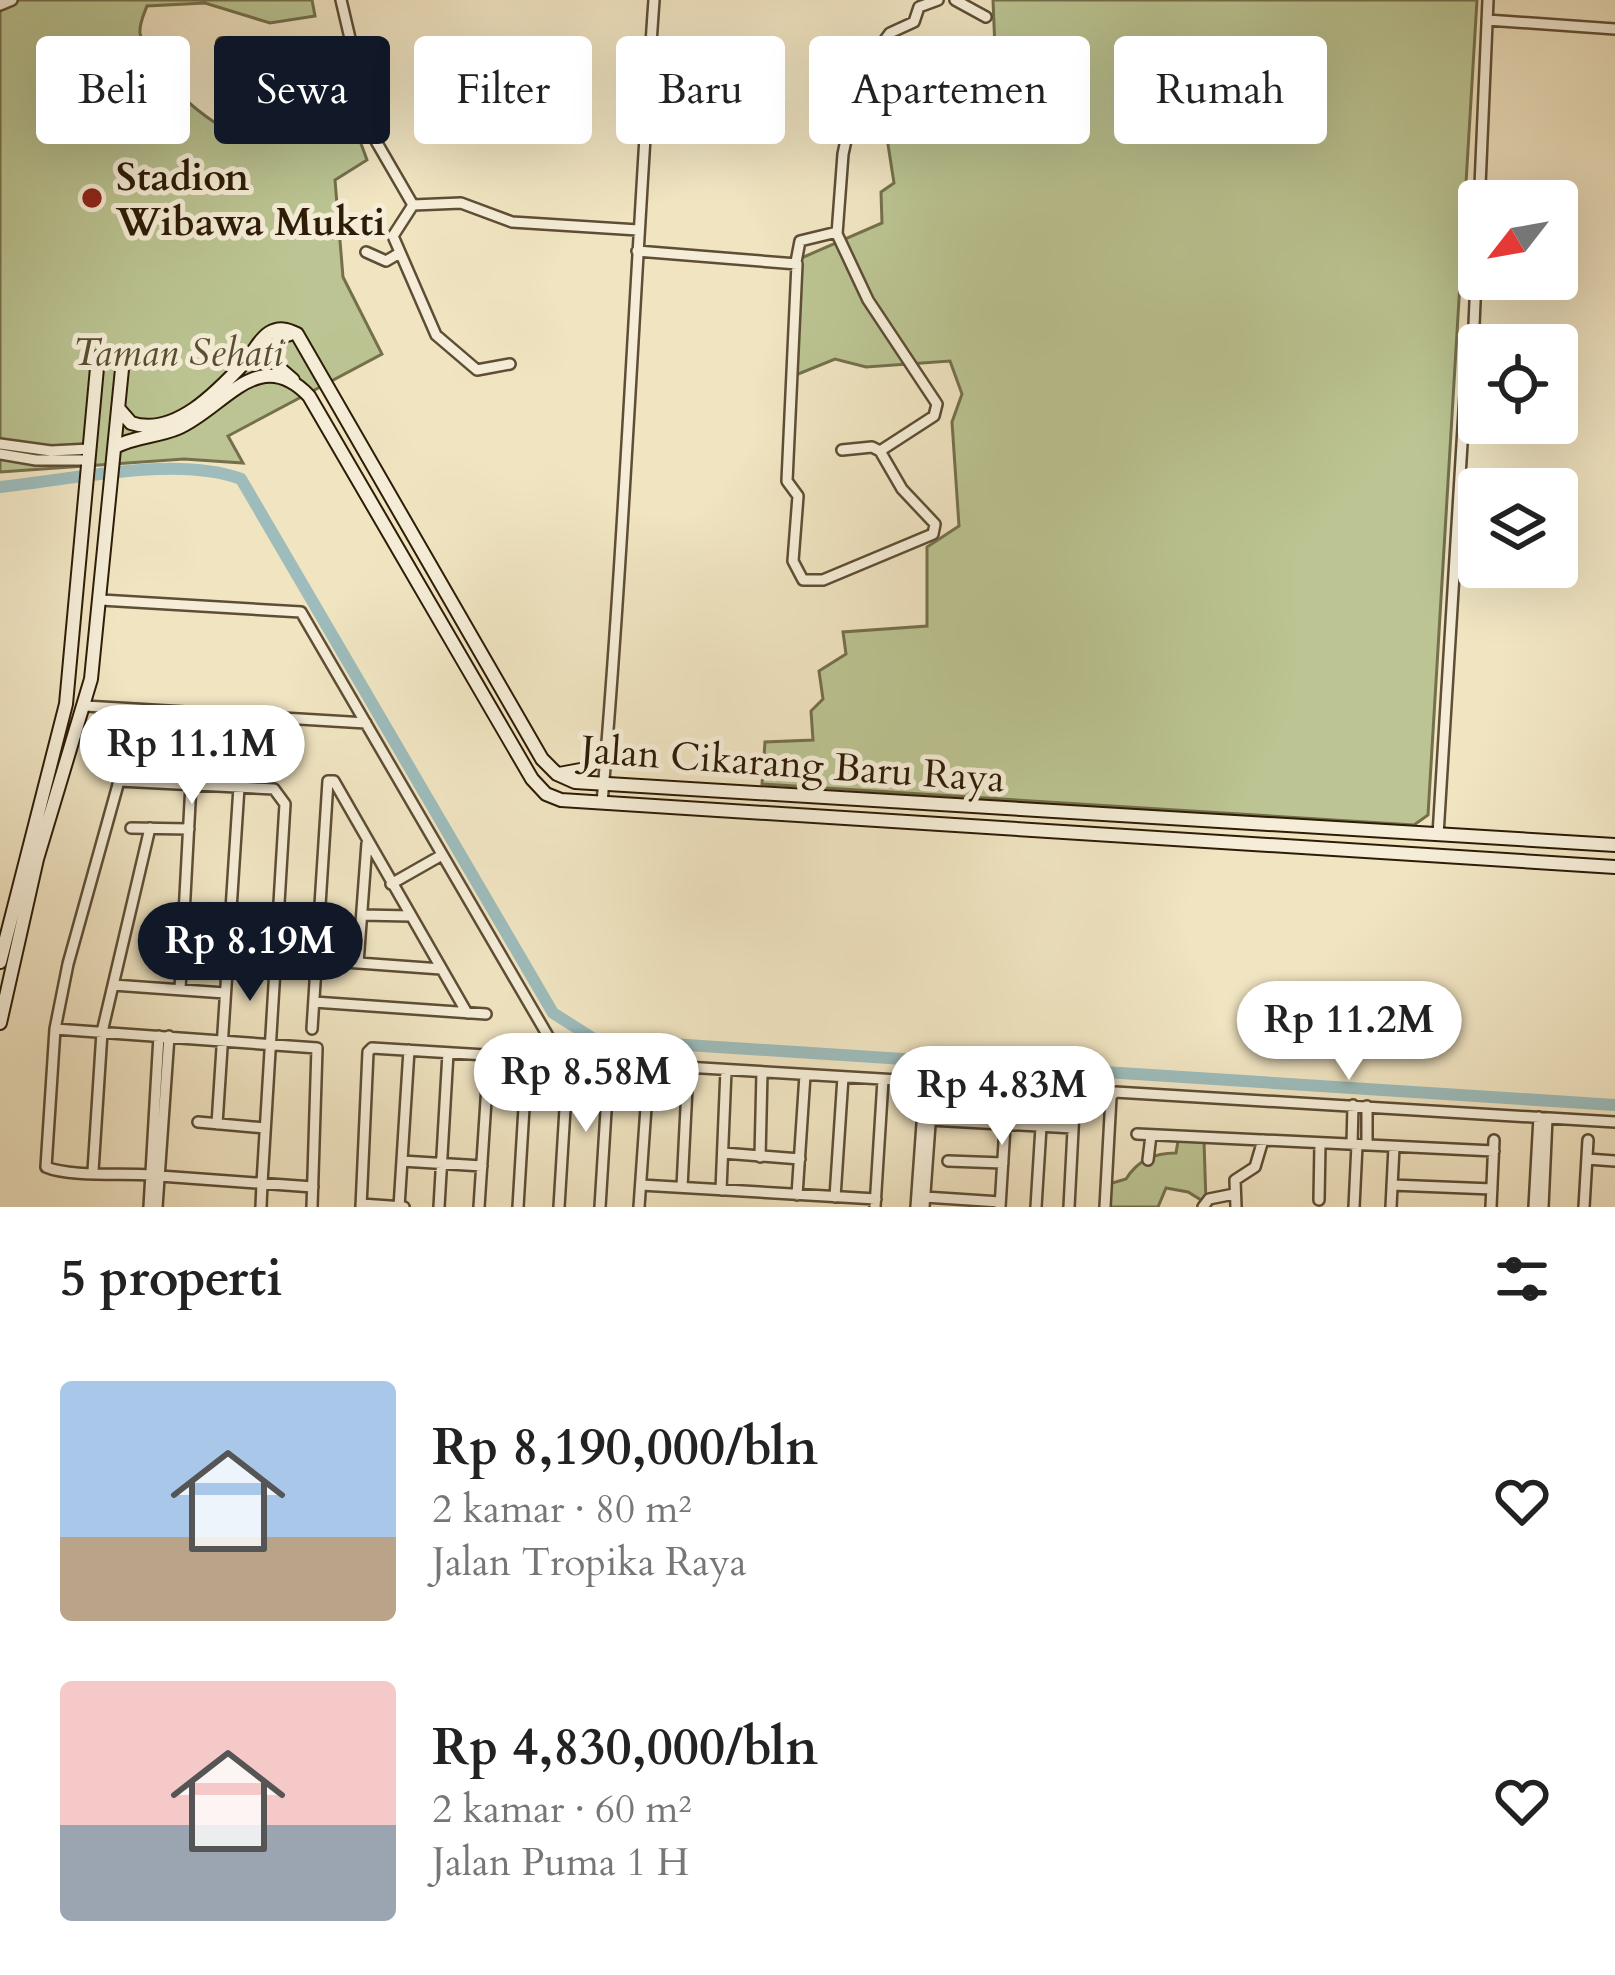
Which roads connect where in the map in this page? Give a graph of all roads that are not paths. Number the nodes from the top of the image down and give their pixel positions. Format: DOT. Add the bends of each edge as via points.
graph roads {
  1 [pos="13,0"];
  2 [pos="340,0"];
  3 [pos="654,0"];
  4 [pos="938,0"];
  5 [pos="955,0"];
  6 [pos="1488,0"];
  7 [pos="0,5"];
  8 [pos="986,17"];
  9 [pos="1487,20"];
  10 [pos="1615,29"];
  11 [pos="349,36"];
  12 [pos="376,144"];
  13 [pos="413,205"];
  14 [pos="638,230"];
  15 [pos="837,232"];
  16 [pos="637,251"];
  17 [pos="367,252"];
  18 [pos="398,254"];
  19 [pos="796,262"];
  20 [pos="297,334"];
  21 [pos="510,364"];
  22 [pos="298,385"];
  23 [pos="118,408"];
  24 [pos="0,444"];
  25 [pos="842,449"];
  26 [pos="880,451"];
  27 [pos="114,453"];
  28 [pos="0,454"];
  29 [pos="89,457"];
  30 [pos="101,600"];
  31 [pos="86,706"];
  32 [pos="367,723"];
  33 [pos="608,750"];
  34 [pos="557,775"];
  35 [pos="191,784"];
  36 [pos="604,784"];
  37 [pos="239,787"];
  38 [pos="602,803"];
  39 [pos="1196,821"];
  40 [pos="131,828"];
  41 [pos="150,828"];
  42 [pos="189,829"];
  43 [pos="1438,835"];
  44 [pos="1196,841"];
  45 [pos="368,843"];
  46 [pos="1615,845"];
  47 [pos="442,855"];
  48 [pos="1615,867"];
  49 [pos="392,884"];
  50 [pos="362,915"];
  51 [pos="411,916"];
  52 [pos="316,960"];
  53 [pos="0,962"];
  54 [pos="358,963"];
  55 [pos="441,969"];
  56 [pos="112,985"];
  57 [pos="180,989"];
  58 [pos="225,993"];
  59 [pos="314,1002"];
  60 [pos="467,1013"];
  61 [pos="486,1014"];
  62 [pos="0,1023"];
  63 [pos="55,1029"];
  64 [pos="312,1029"];
  65 [pos="102,1032"];
  66 [pos="164,1036"];
  67 [pos="550,1039"];
  68 [pos="223,1040"];
  69 [pos="271,1043"];
  70 [pos="409,1050"];
  71 [pos="448,1053"];
  72 [pos="489,1055"];
  73 [pos="527,1058"];
  74 [pos="544,1059"];
  75 [pos="565,1060"];
  76 [pos="609,1063"];
  77 [pos="649,1065"];
  78 [pos="688,1067"];
  79 [pos="726,1070"];
  80 [pos="762,1072"];
  81 [pos="805,1075"];
  82 [pos="843,1077"];
  83 [pos="883,1080"];
  84 [pos="929,1082"];
  85 [pos="1008,1087"];
  86 [pos="1112,1093"];
  87 [pos="1353,1106"];
  88 [pos="1367,1106"];
  89 [pos="1074,1111"];
  90 [pos="1543,1117"];
  91 [pos="930,1120"];
  92 [pos="198,1122"];
  93 [pos="1615,1122"];
  94 [pos="217,1124"];
  95 [pos="1006,1126"];
  96 [pos="1041,1127"];
  97 [pos="266,1128"];
  98 [pos="1073,1129"];
  99 [pos="1137,1134"];
  100 [pos="1151,1135"];
  101 [pos="1263,1140"];
  102 [pos="1588,1140"];
  103 [pos="1320,1143"];
  104 [pos="1359,1145"];
  105 [pos="1394,1147"];
  106 [pos="722,1153"];
  107 [pos="760,1156"];
  108 [pos="800,1159"];
  109 [pos="1148,1160"];
  110 [pos="1587,1160"];
  111 [pos="402,1161"];
  112 [pos="927,1161"];
  113 [pos="1615,1162"];
  114 [pos="442,1163"];
  115 [pos="1003,1163"];
  116 [pos="482,1166"];
  117 [pos="1255,1167"];
  118 [pos="93,1171"];
  119 [pos="155,1175"];
  120 [pos="262,1183"];
  121 [pos="1261,1183"];
  122 [pos="641,1185"];
  123 [pos="1392,1185"];
  124 [pos="313,1187"];
  125 [pos="682,1187"];
  126 [pos="1492,1189"];
  127 [pos="721,1190"];
  128 [pos="758,1192"];
  129 [pos="1234,1194"];
  130 [pos="797,1195"];
  131 [pos="835,1197"];
  132 [pos="1318,1200"];
  133 [pos="875,1203"];
  134 [pos="921,1204"];
  135 [pos="361,1205"];
  136 [pos="1000,1205"];
  137 [pos="153,1207"];
  138 [pos="261,1207"];
  139 [pos="312,1207"];
  140 [pos="401,1207"];
  141 [pos="439,1207"];
  142 [pos="479,1207"];
  143 [pos="518,1207"];
  144 [pos="559,1207"];
  145 [pos="600,1207"];
  146 [pos="639,1207"];
  147 [pos="757,1207"];
  148 [pos="1036,1207"];
  149 [pos="1069,1207"];
  150 [pos="1105,1207"];
  151 [pos="1203,1207"];
  152 [pos="1235,1207"];
  153 [pos="1354,1207"];
  154 [pos="1391,1207"];
  155 [pos="1491,1207"];
  156 [pos="1538,1207"];
  157 [pos="1584,1207"];
  1 -- 7 [label="street"];
  2 -- 11 [label="street"];
  3 -- 14 [label="street"];
  4 -- 15 [label="street" via="890,33 871,59 843,154"];
  5 -- 8 [label="street"];
  6 -- 9 [label="street"];
  9 -- 10 [label="street"];
  9 -- 43 [label="street"];
  12 -- 13 [label="street"];
  13 -- 14 [label="street" via="461,203 512,222"];
  13 -- 18 [label="street" via="394,229"];
  14 -- 16 [label="street"];
  15 -- 19 [label="street" via="800,241"];
  15 -- 26 [label="street" via="868,300 938,408"];
  16 -- 19 [label="street"];
  16 -- 33 [label="street"];
  17 -- 18 [label="street" via="390,261"];
  18 -- 21 [label="street" via="441,340 477,370"];
  19 -- 26 [label="street" via="787,481 798,496 793,561 803,580 823,580 935,531"];
  20 -- 22 [label="main road, Jalan Cikarang Baru Raya" via="280,337 273,352"];
  20 -- 23 [label="main road" via="267,334 208,398 160,426 131,423"];
  20 -- 34 [label="main road, Jalan Cikarang Baru Raya"];
  22 -- 27 [label="main road" via="247,379 190,422"];
  22 -- 38 [label="main road, Jalan Cikarang Baru Raya" via="532,779 561,800"];
  23 -- 27 [label="main road"];
  23 -- 29 [label="main road" via="123,359 104,355"];
  24 -- 29 [label="street"];
  25 -- 26 [label="street"];
  27 -- 30 [label="main road"];
  28 -- 29 [label="street"];
  29 -- 53 [label="main road" via="66,704"];
  30 -- 31 [label="main road"];
  30 -- 32 [label="street" via="302,612"];
  31 -- 32 [label="street"];
  31 -- 62 [label="main road" via="37,859"];
  32 -- 47 [label="street"];
  33 -- 34 [label="main road" via="586,769"];
  33 -- 36 [label="street"];
  34 -- 36 [label="main road, Jalan Cikarang Baru Raya"];
  35 -- 37 [label="street"];
  35 -- 42 [label="street"];
  35 -- 63 [label="street" via="117,783"];
  36 -- 38 [label="street"];
  36 -- 39 [label="main road, Jalan Cikarang Baru Raya"];
  37 -- 58 [label="street"];
  37 -- 69 [label="street" via="274,789 285,804"];
  38 -- 44 [label="main road, Jalan Cikarang Baru Raya"];
  39 -- 43 [label="main road, Jalan Cikarang Baru Raya"];
  39 -- 44 [label="main road"];
  40 -- 41 [label="street"];
  41 -- 42 [label="street"];
  41 -- 56 [label="street"];
  42 -- 57 [label="street"];
  43 -- 46 [label="main road, Jalan Cikarang Baru Raya"];
  44 -- 48 [label="main road, Jalan Cikarang Baru Raya"];
  45 -- 49 [label="street"];
  45 -- 50 [label="street"];
  45 -- 52 [label="street" via="329,779"];
  47 -- 49 [label="street"];
  47 -- 67 [label="street"];
  49 -- 51 [label="street"];
  50 -- 51 [label="street"];
  50 -- 54 [label="street"];
  51 -- 55 [label="street"];
  52 -- 54 [label="street"];
  52 -- 59 [label="street"];
  54 -- 55 [label="street"];
  55 -- 60 [label="street"];
  56 -- 57 [label="street"];
  56 -- 65 [label="street"];
  57 -- 58 [label="street"];
  58 -- 68 [label="street"];
  59 -- 60 [label="street"];
  59 -- 64 [label="street"];
  60 -- 61 [label="street"];
  63 -- 65 [label="street"];
  63 -- 118 [label="street" via="44,1161 55,1171"];
  65 -- 66 [label="street"];
  65 -- 118 [label="street"];
  66 -- 68 [label="street"];
  66 -- 119 [label="street"];
  67 -- 74 [label="street"];
  67 -- 75 [label="street"];
  68 -- 69 [label="street"];
  68 -- 94 [label="street"];
  69 -- 97 [label="street"];
  69 -- 124 [label="street" via="319,1051"];
  70 -- 71 [label="street"];
  70 -- 111 [label="street"];
  70 -- 135 [label="street" via="369,1050"];
  71 -- 72 [label="street"];
  71 -- 114 [label="street"];
  72 -- 73 [label="street"];
  72 -- 116 [label="street"];
  73 -- 74 [label="street"];
  73 -- 143 [label="street"];
  74 -- 75 [label="street"];
  75 -- 76 [label="street"];
  75 -- 144 [label="street"];
  76 -- 77 [label="street"];
  76 -- 145 [label="street"];
  77 -- 78 [label="street"];
  77 -- 122 [label="street"];
  78 -- 79 [label="street"];
  78 -- 125 [label="street"];
  79 -- 80 [label="street"];
  79 -- 106 [label="street"];
  80 -- 81 [label="street"];
  80 -- 107 [label="street"];
  81 -- 82 [label="street"];
  81 -- 108 [label="street"];
  82 -- 83 [label="street"];
  82 -- 131 [label="street"];
  83 -- 84 [label="street"];
  83 -- 133 [label="street"];
  84 -- 85 [label="street"];
  84 -- 91 [label="street"];
  84 -- 134 [label="street"];
  85 -- 86 [label="street"];
  85 -- 95 [label="street"];
  86 -- 87 [label="street"];
  86 -- 150 [label="street"];
  87 -- 88 [label="street"];
  87 -- 104 [label="street"];
  88 -- 90 [label="street"];
  88 -- 104 [label="street"];
  89 -- 98 [label="street"];
  90 -- 93 [label="street"];
  90 -- 156 [label="street"];
  91 -- 95 [label="street"];
  91 -- 112 [label="street"];
  92 -- 94 [label="street"];
  94 -- 97 [label="street"];
  95 -- 96 [label="street"];
  95 -- 115 [label="street"];
  96 -- 98 [label="street"];
  96 -- 148 [label="street"];
  97 -- 120 [label="street"];
  98 -- 149 [label="street"];
  99 -- 100 [label="street"];
  100 -- 101 [label="street"];
  100 -- 109 [label="street"];
  101 -- 103 [label="street"];
  101 -- 117 [label="street"];
  102 -- 110 [label="street"];
  103 -- 104 [label="street"];
  103 -- 132 [label="street"];
  104 -- 105 [label="street"];
  104 -- 153 [label="street"];
  105 -- 123 [label="street"];
  105 -- 126 [label="street" via="1494,1146"];
  106 -- 107 [label="street"];
  106 -- 127 [label="street"];
  107 -- 108 [label="street"];
  108 -- 130 [label="street"];
  110 -- 113 [label="street"];
  110 -- 157 [label="street"];
  111 -- 114 [label="street"];
  111 -- 140 [label="street"];
  112 -- 115 [label="street"];
  112 -- 134 [label="street"];
  114 -- 116 [label="street"];
  114 -- 141 [label="street"];
  115 -- 136 [label="street"];
  116 -- 142 [label="street"];
  117 -- 121 [label="street"];
  117 -- 129 [label="street" via="1236,1178"];
  118 -- 119 [label="street"];
  119 -- 120 [label="street"];
  119 -- 137 [label="street"];
  120 -- 124 [label="street"];
  120 -- 138 [label="street"];
  122 -- 125 [label="street"];
  122 -- 146 [label="street"];
  123 -- 126 [label="street"];
  123 -- 154 [label="street"];
  124 -- 139 [label="street"];
  125 -- 127 [label="street"];
  126 -- 155 [label="street"];
  127 -- 128 [label="street"];
  128 -- 130 [label="street"];
  128 -- 147 [label="street"];
  129 -- 151 [label="street"];
  129 -- 152 [label="street"];
  130 -- 131 [label="street"];
  131 -- 133 [label="street"];
  134 -- 136 [label="street"];
  135 -- 140 [label="street"];
}
